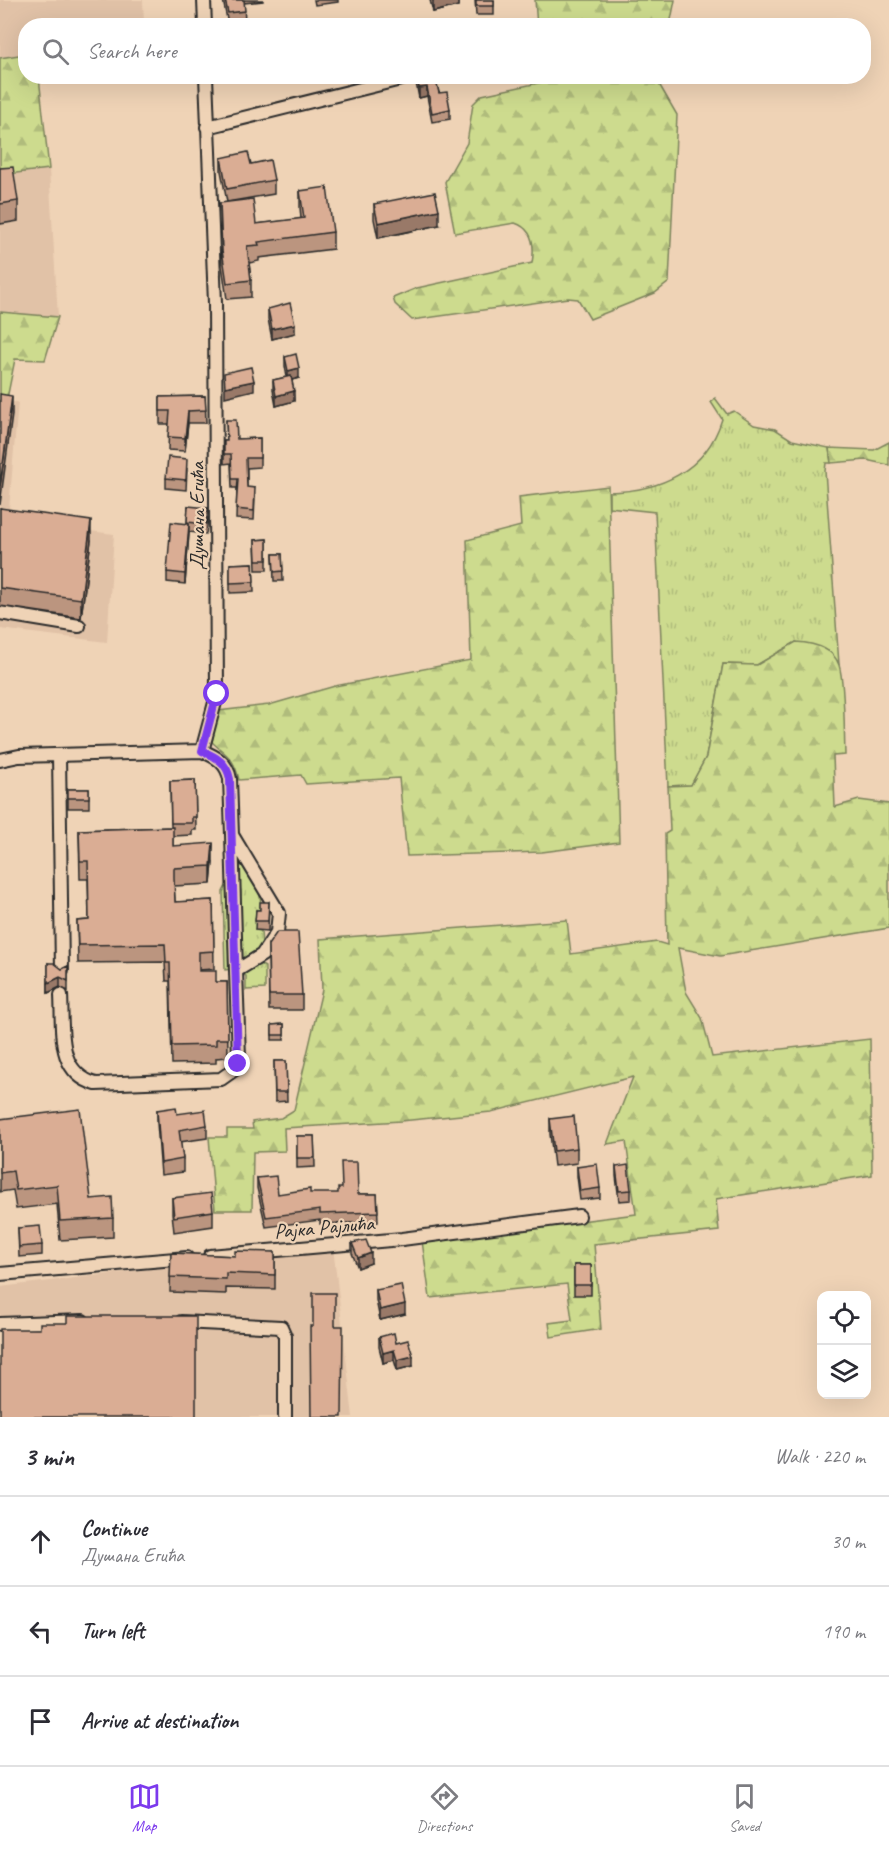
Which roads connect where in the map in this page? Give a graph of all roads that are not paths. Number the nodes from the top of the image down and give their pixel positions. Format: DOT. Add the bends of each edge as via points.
graph roads {
  1 [pos="204,0"];
  2 [pos="205,18"];
  3 [pos="206,84"];
  4 [pos="381,84"];
  5 [pos="207,127"];
  6 [pos="0,613"];
  7 [pos="79,626"];
  8 [pos="202,751"];
  9 [pos="59,755"];
  10 [pos="0,760"];
  11 [pos="232,835"];
  12 [pos="62,970"];
  13 [pos="236,971"];
  14 [pos="61,995"];
  15 [pos="579,1216"];
  16 [pos="0,1274"];
  17 [pos="95,1320"];
  18 [pos="166,1321"];
  19 [pos="0,1324"];
  20 [pos="285,1417"];
  1 -- 2 [label="street"];
  3 -- 5 [label="street, Душана Егића"];
  4 -- 5 [label="street"];
  5 -- 8 [label="street, Душана Егића" via="215,303 217,694"];
  6 -- 7 [label="street"];
  8 -- 9 [label="street"];
  8 -- 11 [label="street" via="220,760 228,772"];
  9 -- 10 [label="street"];
  9 -- 12 [label="street"];
  11 -- 13 [label="street"];
  11 -- 13 [label="street" via="279,913 277,932 262,955"];
  13 -- 14 [label="street" via="239,1057 231,1073 216,1079 96,1084 80,1077 65,1056"];
  15 -- 16 [label="street, Рајка Рајлића" via="328,1246"];
  17 -- 19 [label="street"];
  18 -- 20 [label="street" via="281,1327 285,1336"];
}
